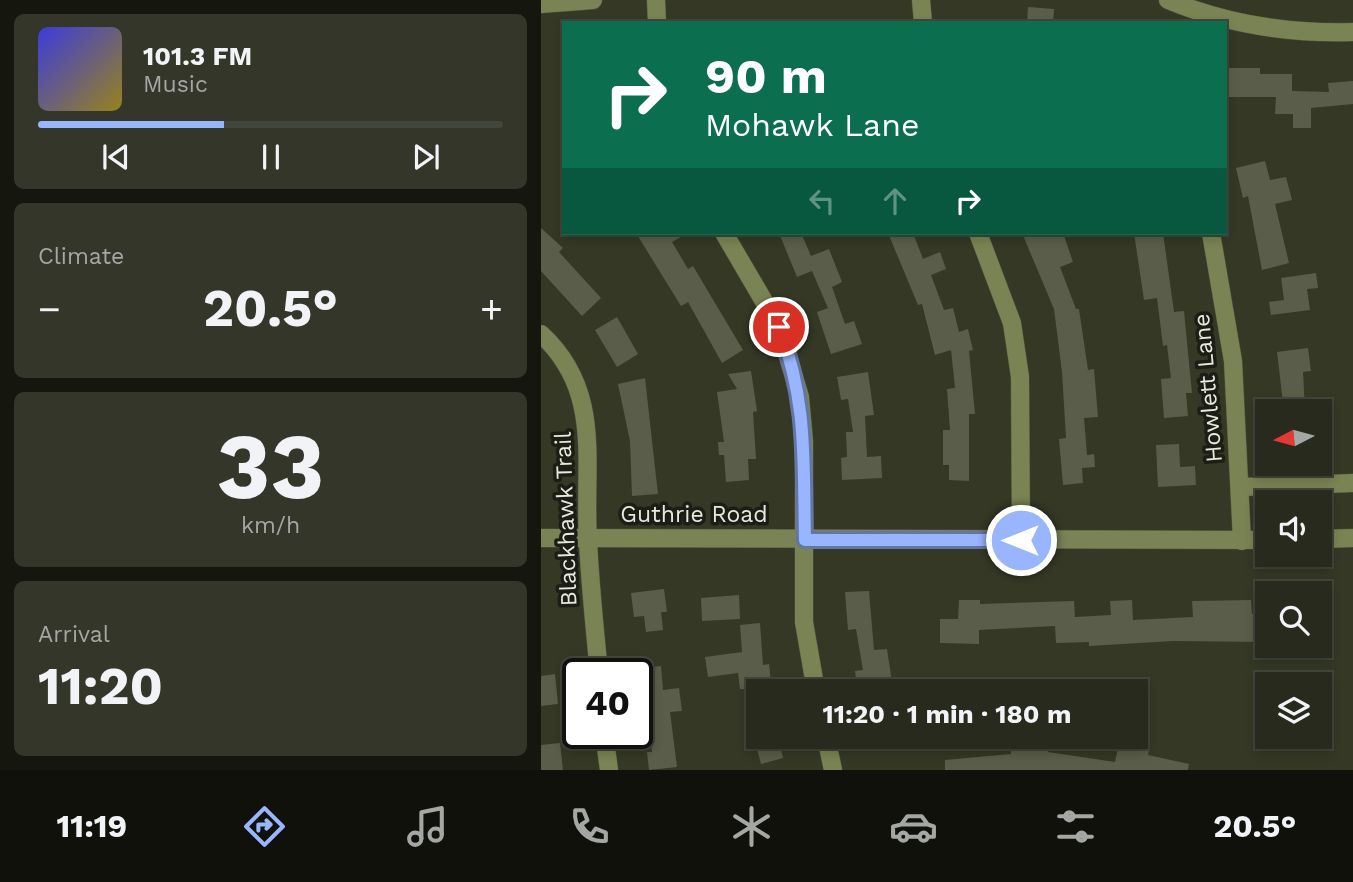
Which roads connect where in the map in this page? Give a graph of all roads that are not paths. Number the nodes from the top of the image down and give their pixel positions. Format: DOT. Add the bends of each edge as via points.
graph roads {
  1 [pos="593,0"];
  2 [pos="656,0"];
  3 [pos="921,0"];
  4 [pos="1168,0"];
  5 [pos="541,4"];
  6 [pos="1195,17"];
  7 [pos="657,21"];
  8 [pos="923,21"];
  9 [pos="1225,21"];
  10 [pos="1227,21"];
  11 [pos="1353,32"];
  12 [pos="725,235"];
  13 [pos="979,235"];
  14 [pos="1211,235"];
  15 [pos="541,334"];
  16 [pos="1353,483"];
  17 [pos="1241,487"];
  18 [pos="541,538"];
  19 [pos="588,538"];
  20 [pos="1353,538"];
  21 [pos="1332,539"];
  22 [pos="805,540"];
  23 [pos="1021,540"];
  24 [pos="1255,540"];
  25 [pos="1242,541"];
  26 [pos="598,658"];
  27 [pos="814,679"];
  28 [pos="606,749"];
  29 [pos="829,749"];
  30 [pos="609,770"];
  31 [pos="833,770"];
  1 -- 5 [label="street"];
  2 -- 7 [label="street"];
  3 -- 8 [label="street"];
  4 -- 6 [label="street"];
  6 -- 9 [label="street"];
  10 -- 11 [label="street"];
  12 -- 22 [label="street" via="779,327 791,358 805,441"];
  13 -- 23 [label="street" via="1012,323 1020,377"];
  14 -- 17 [label="street, Howlett Lane" via="1233,361"];
  15 -- 19 [label="street, Blackhawk Trail" via="570,367 588,424"];
  16 -- 17 [label="street"];
  17 -- 25 [label="street, Howlett Lane"];
  18 -- 19 [label="street, Guthrie Road"];
  19 -- 22 [label="street, Guthrie Road"];
  19 -- 26 [label="street, Blackhawk Trail"];
  20 -- 21 [label="street"];
  22 -- 23 [label="street, Guthrie Road"];
  22 -- 27 [label="street" via="804,622"];
  23 -- 25 [label="street, Guthrie Road"];
  24 -- 25 [label="street, Guthrie Road"];
  28 -- 30 [label="street"];
  29 -- 31 [label="street"];
}
